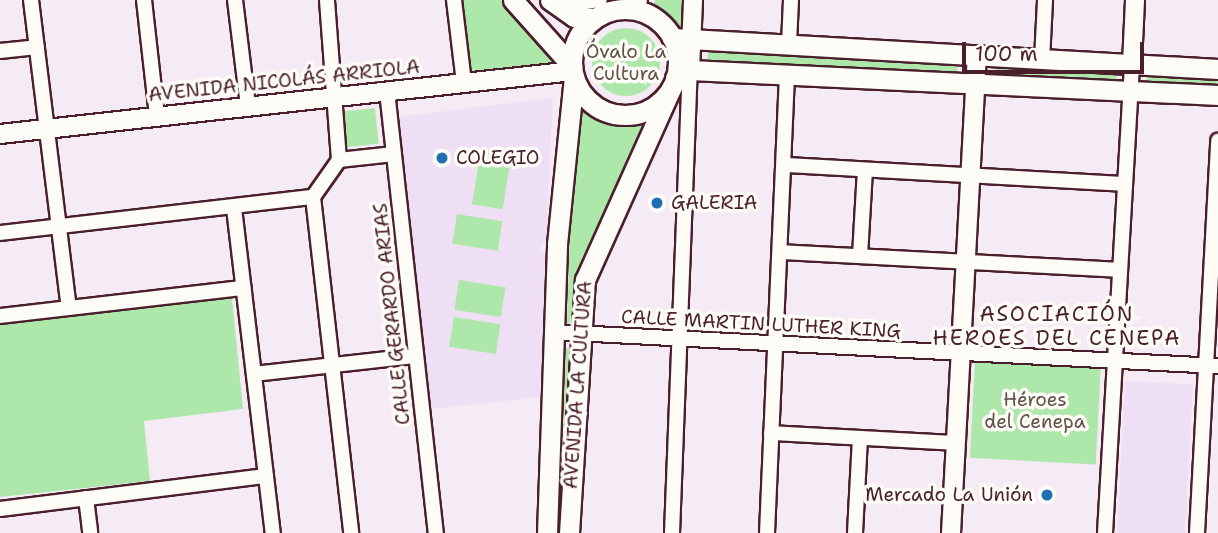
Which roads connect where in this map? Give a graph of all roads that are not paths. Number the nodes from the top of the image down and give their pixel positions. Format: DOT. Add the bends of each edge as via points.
graph roads {
  1 [pos="31,0"];
  2 [pos="144,0"];
  3 [pos="235,0"];
  4 [pos="327,0"];
  5 [pos="454,0"];
  6 [pos="513,0"];
  7 [pos="693,0"];
  8 [pos="791,0"];
  9 [pos="1045,0"];
  10 [pos="1135,0"];
  11 [pos="553,3"];
  12 [pos="632,5"];
  13 [pos="598,9"];
  14 [pos="682,38"];
  15 [pos="789,44"];
  16 [pos="37,47"];
  17 [pos="0,51"];
  18 [pos="977,57"];
  19 [pos="1042,60"];
  20 [pos="1132,64"];
  21 [pos="1218,69"];
  22 [pos="573,72"];
  23 [pos="787,75"];
  24 [pos="679,79"];
  25 [pos="464,83"];
  26 [pos="976,83"];
  27 [pos="1129,90"];
  28 [pos="387,91"];
  29 [pos="1218,95"];
  30 [pos="337,97"];
  31 [pos="248,106"];
  32 [pos="157,116"];
  33 [pos="47,128"];
  34 [pos="0,134"];
  35 [pos="1218,141"];
  36 [pos="394,154"];
  37 [pos="339,160"];
  38 [pos="785,165"];
  39 [pos="864,170"];
  40 [pos="971,175"];
  41 [pos="1124,184"];
  42 [pos="1217,189"];
  43 [pos="313,197"];
  44 [pos="234,208"];
  45 [pos="59,226"];
  46 [pos="0,233"];
  47 [pos="780,251"];
  48 [pos="860,256"];
  49 [pos="966,262"];
  50 [pos="1120,270"];
  51 [pos="1215,275"];
  52 [pos="243,288"];
  53 [pos="69,308"];
  54 [pos="0,316"];
  55 [pos="555,332"];
  56 [pos="579,334"];
  57 [pos="680,339"];
  58 [pos="775,344"];
  59 [pos="961,353"];
  60 [pos="414,356"];
  61 [pos="1115,361"];
  62 [pos="332,366"];
  63 [pos="1212,366"];
  64 [pos="254,374"];
  65 [pos="771,433"];
  66 [pos="860,438"];
  67 [pos="956,443"];
  68 [pos="266,476"];
  69 [pos="549,495"];
  70 [pos="570,497"];
  71 [pos="86,498"];
  72 [pos="0,509"];
  73 [pos="89,533"];
  74 [pos="273,533"];
  75 [pos="351,533"];
  76 [pos="436,533"];
  77 [pos="547,533"];
  78 [pos="569,533"];
  79 [pos="672,533"];
  80 [pos="767,533"];
  81 [pos="855,533"];
  82 [pos="951,533"];
  83 [pos="1105,533"];
  84 [pos="1197,533"];
  1 -- 16 [label="street"];
  2 -- 32 [label="street"];
  3 -- 31 [label="street"];
  4 -- 30 [label="street"];
  5 -- 25 [label="street"];
  6 -- 22 [label="main road"];
  7 -- 14 [label="street"];
  8 -- 15 [label="street"];
  9 -- 19 [label="street"];
  10 -- 20 [label="street"];
  11 -- 13 [label="main road" via="574,17"];
  12 -- 13 [label="main road"];
  12 -- 14 [label="main road"];
  13 -- 22 [label="main road" via="577,38"];
  14 -- 15 [label="main road"];
  14 -- 24 [label="main road"];
  15 -- 18 [label="main road"];
  16 -- 17 [label="street"];
  16 -- 33 [label="street"];
  18 -- 19 [label="main road"];
  18 -- 26 [label="street"];
  19 -- 20 [label="main road"];
  20 -- 21 [label="main road"];
  20 -- 27 [label="street"];
  22 -- 24 [label="main road" via="584,97 613,114 646,111"];
  22 -- 25 [label="street, AVENIDA NICOLÁS ARRIOLA"];
  22 -- 55 [label="main road, AVENIDA LA CULTURA"];
  23 -- 24 [label="main road"];
  23 -- 26 [label="main road"];
  23 -- 38 [label="street"];
  24 -- 56 [label="main road, AVENIDA LA CULTURA" via="588,265"];
  24 -- 57 [label="street"];
  25 -- 28 [label="street, AVENIDA NICOLÁS ARRIOLA"];
  26 -- 27 [label="main road"];
  26 -- 40 [label="street"];
  27 -- 29 [label="main road"];
  27 -- 41 [label="street"];
  28 -- 30 [label="street, AVENIDA NICOLÁS ARRIOLA"];
  28 -- 36 [label="street, CALLE GERARDO ARIAS"];
  30 -- 31 [label="street, AVENIDA NICOLÁS ARRIOLA"];
  30 -- 37 [label="street"];
  31 -- 32 [label="street, AVENIDA NICOLÁS ARRIOLA"];
  32 -- 33 [label="street, AVENIDA NICOLÁS ARRIOLA"];
  33 -- 34 [label="street, AVENIDA NICOLÁS ARRIOLA"];
  33 -- 45 [label="street"];
  35 -- 42 [label="street"];
  36 -- 37 [label="street"];
  36 -- 60 [label="street, CALLE GERARDO ARIAS"];
  37 -- 43 [label="street"];
  38 -- 39 [label="street"];
  38 -- 47 [label="street"];
  39 -- 40 [label="street"];
  39 -- 48 [label="street"];
  40 -- 41 [label="street"];
  40 -- 49 [label="street"];
  41 -- 50 [label="street"];
  42 -- 51 [label="street"];
  43 -- 44 [label="street"];
  43 -- 62 [label="street"];
  44 -- 45 [label="street"];
  44 -- 52 [label="street"];
  45 -- 46 [label="street"];
  45 -- 53 [label="street"];
  47 -- 48 [label="street"];
  47 -- 58 [label="street"];
  48 -- 49 [label="street"];
  49 -- 50 [label="street"];
  49 -- 59 [label="street"];
  50 -- 61 [label="street"];
  51 -- 63 [label="street"];
  52 -- 53 [label="street"];
  52 -- 64 [label="street"];
  53 -- 54 [label="street"];
  55 -- 56 [label="street, CALLE MARTIN LUTHER KING"];
  55 -- 69 [label="main road, AVENIDA LA CULTURA"];
  56 -- 57 [label="street, CALLE MARTIN LUTHER KING"];
  56 -- 70 [label="main road, AVENIDA LA CULTURA"];
  57 -- 58 [label="street, CALLE MARTIN LUTHER KING"];
  57 -- 79 [label="street"];
  58 -- 59 [label="street, CALLE MARTIN LUTHER KING"];
  58 -- 65 [label="street"];
  59 -- 61 [label="street, CALLE MARTIN LUTHER KING"];
  59 -- 67 [label="street"];
  60 -- 62 [label="street"];
  60 -- 76 [label="street, CALLE GERARDO ARIAS"];
  61 -- 63 [label="street, CALLE MARTIN LUTHER KING"];
  61 -- 83 [label="street"];
  62 -- 64 [label="street"];
  62 -- 75 [label="street"];
  63 -- 84 [label="street"];
  64 -- 68 [label="street"];
  65 -- 66 [label="street"];
  65 -- 80 [label="street"];
  66 -- 67 [label="street"];
  66 -- 81 [label="street"];
  67 -- 82 [label="street"];
  68 -- 71 [label="street"];
  68 -- 74 [label="street"];
  69 -- 70 [label="main road"];
  69 -- 77 [label="main road, AVENIDA LA CULTURA"];
  70 -- 78 [label="main road, AVENIDA LA CULTURA"];
  71 -- 72 [label="street"];
  71 -- 73 [label="street"];
}
